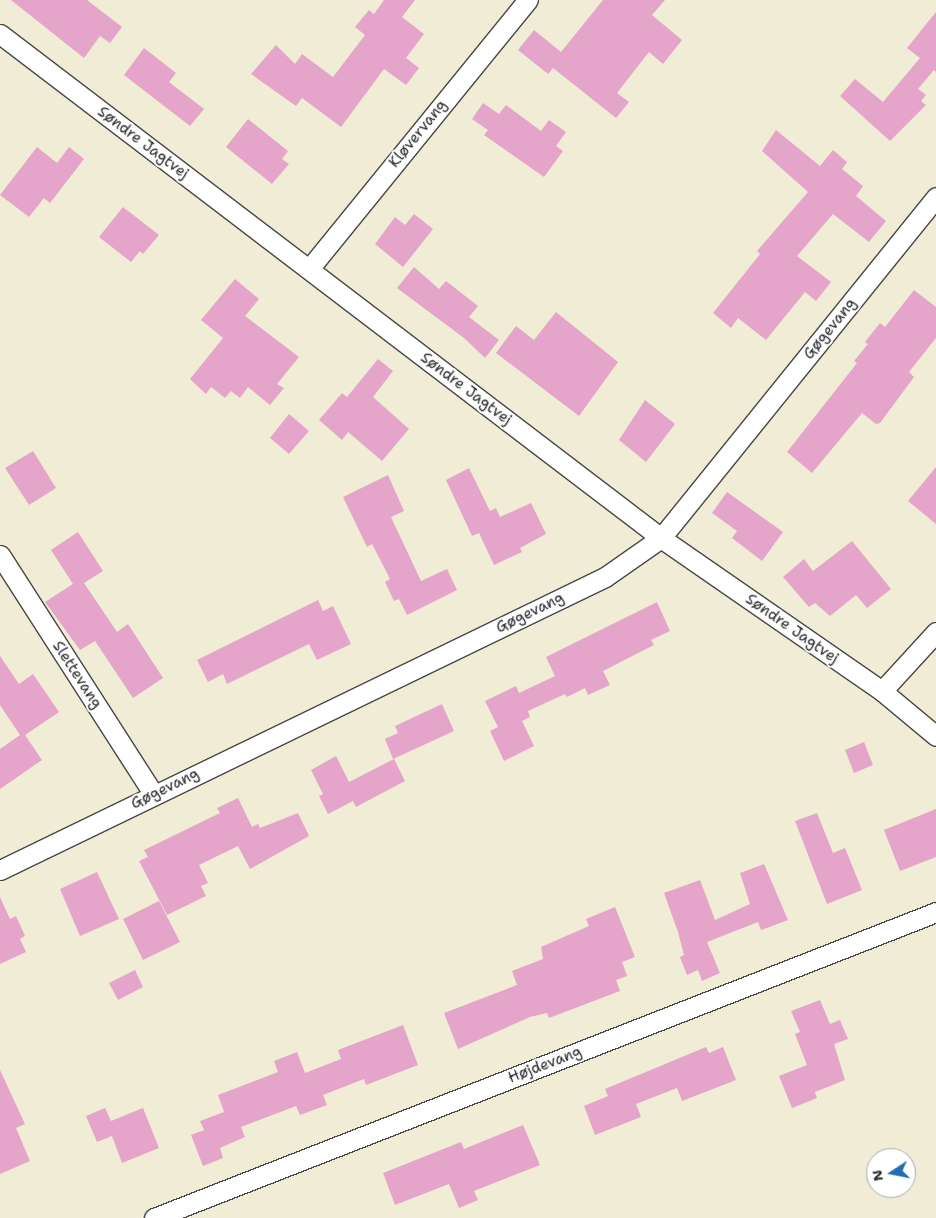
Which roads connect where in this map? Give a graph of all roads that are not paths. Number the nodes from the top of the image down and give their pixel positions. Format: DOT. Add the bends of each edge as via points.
graph roads {
  1 [pos="528,0"];
  2 [pos="0,34"];
  3 [pos="936,197"];
  4 [pos="309,268"];
  5 [pos="661,538"];
  6 [pos="0,555"];
  7 [pos="936,632"];
  8 [pos="882,691"];
  9 [pos="936,736"];
  10 [pos="154,795"];
  11 [pos="0,870"];
  12 [pos="936,912"];
  13 [pos="154,1218"];
  1 -- 4 [label="street, Kløvervang"];
  2 -- 4 [label="street, Søndre Jagtvej"];
  3 -- 5 [label="street, Gøgevang"];
  4 -- 5 [label="street, Søndre Jagtvej"];
  5 -- 8 [label="street, Søndre Jagtvej"];
  5 -- 10 [label="street, Gøgevang" via="604,577"];
  6 -- 10 [label="street, Slettevang"];
  7 -- 8 [label="street"];
  8 -- 9 [label="street, Søndre Jagtvej"];
  10 -- 11 [label="street, Gøgevang"];
  12 -- 13 [label="street, Højdevang"];
}
